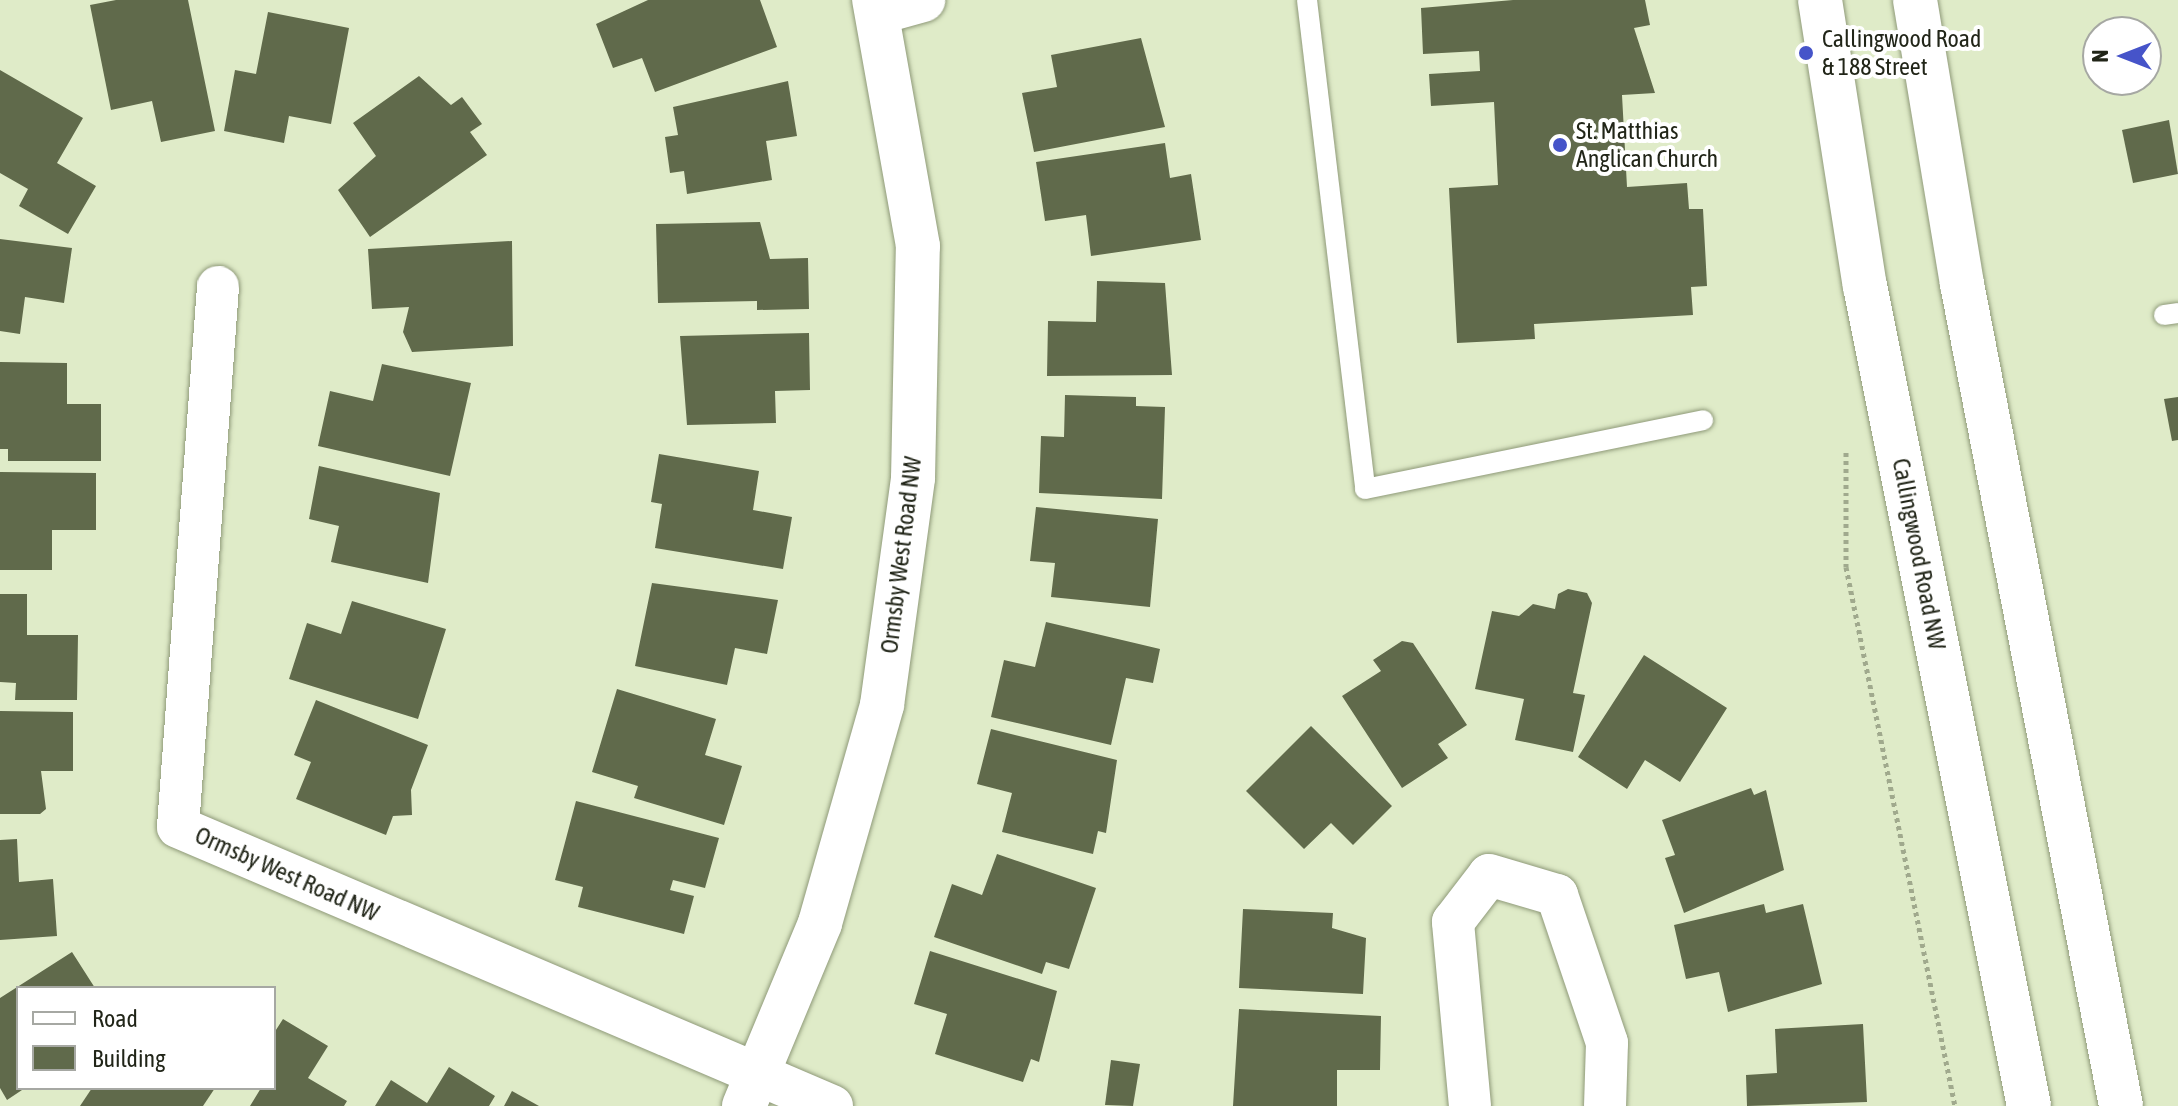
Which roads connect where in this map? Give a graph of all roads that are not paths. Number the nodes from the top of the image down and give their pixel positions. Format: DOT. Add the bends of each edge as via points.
graph roads {
  1 [pos="923,0"];
  2 [pos="1307,0"];
  3 [pos="1820,0"];
  4 [pos="1915,0"];
  5 [pos="877,6"];
  6 [pos="218,287"];
  7 [pos="1703,420"];
  8 [pos="752,1093"];
  9 [pos="832,1106"];
  10 [pos="1470,1106"];
  11 [pos="1605,1106"];
  12 [pos="2029,1106"];
  13 [pos="2121,1106"];
  1 -- 5 [label="main road"];
  2 -- 7 [label="lane" via="1365,489"];
  3 -- 12 [label="main road, Callingwood Road NW" via="1865,286"];
  4 -- 13 [label="main road" via="1964,299"];
  5 -- 8 [label="main road, Ormsby West Road NW" via="918,246 913,478 882,705 820,923"];
  6 -- 8 [label="street, Ormsby West Road NW" via="178,827"];
  8 -- 9 [label="street, Ormsby West Road NW"];
  10 -- 11 [label="street" via="1453,922 1489,875 1557,895 1607,1043"];
}
